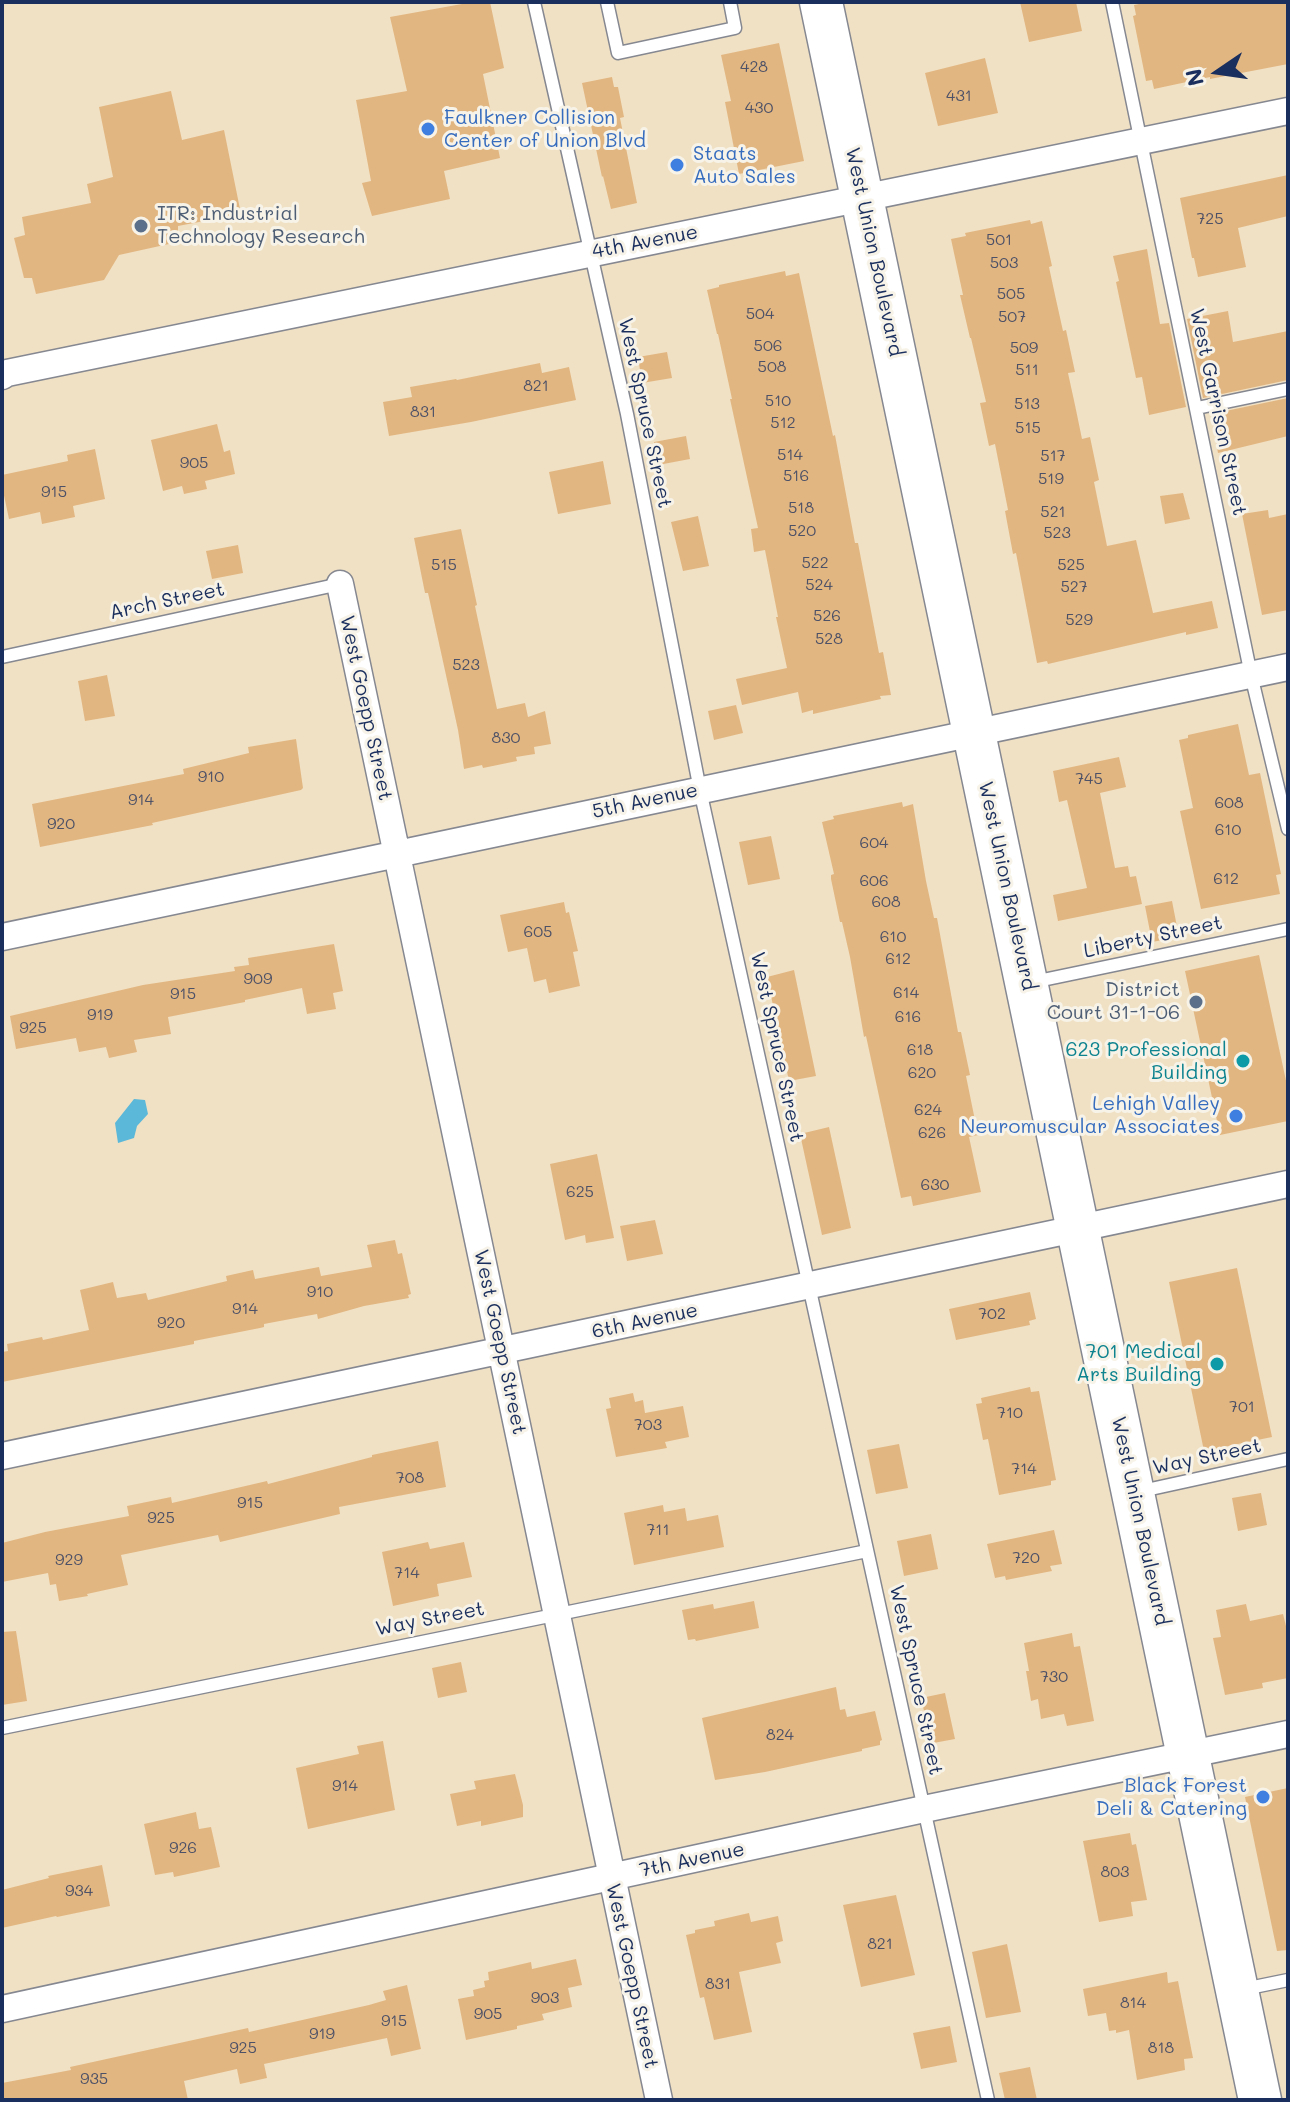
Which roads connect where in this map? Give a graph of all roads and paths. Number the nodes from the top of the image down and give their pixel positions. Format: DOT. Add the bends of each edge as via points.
graph roads {
  1 [pos="534,2"];
  2 [pos="607,2"];
  3 [pos="730,2"];
  4 [pos="821,2"];
  5 [pos="1112,2"];
  6 [pos="1288,111"];
  7 [pos="1142,142"];
  8 [pos="863,200"];
  9 [pos="589,252"];
  10 [pos="2,376"];
  11 [pos="1288,389"];
  12 [pos="1197,408"];
  13 [pos="340,584"];
  14 [pos="2,657"];
  15 [pos="1288,667"];
  16 [pos="1251,675"];
  17 [pos="974,731"];
  18 [pos="700,790"];
  19 [pos="1288,829"];
  20 [pos="397,855"];
  21 [pos="1288,929"];
  22 [pos="2,937"];
  23 [pos="1027,984"];
  24 [pos="1288,1184"];
  25 [pos="1079,1228"];
  26 [pos="810,1286"];
  27 [pos="502,1351"];
  28 [pos="2,1456"];
  29 [pos="1288,1459"];
  30 [pos="1134,1493"];
  31 [pos="867,1551"];
  32 [pos="557,1614"];
  33 [pos="2,1728"];
  34 [pos="1288,1734"];
  35 [pos="1189,1754"];
  36 [pos="924,1809"];
  37 [pos="611,1878"];
  38 [pos="1288,1980"];
  39 [pos="1238,1990"];
  40 [pos="2,2009"];
  41 [pos="659,2100"];
  42 [pos="988,2100"];
  43 [pos="1260,2100"];
  1 -- 9 [label="lane, West Spruce Street"];
  2 -- 3 [label="lane" via="618,53 735,28"];
  4 -- 8 [label="main road, West Union Boulevard"];
  5 -- 7 [label="lane, West Garrison Street"];
  6 -- 7 [label="street, 4th Avenue"];
  7 -- 8 [label="street, 4th Avenue"];
  7 -- 12 [label="lane, West Garrison Street"];
  8 -- 9 [label="street, 4th Avenue"];
  8 -- 17 [label="main road, West Union Boulevard"];
  9 -- 10 [label="street, 4th Avenue"];
  9 -- 18 [label="lane, West Spruce Street" via="627,414"];
  11 -- 12 [label="lane"];
  12 -- 16 [label="lane, West Garrison Street"];
  13 -- 14 [label="lane, Arch Street"];
  13 -- 20 [label="street, West Goepp Street"];
  15 -- 16 [label="street, 5th Avenue"];
  16 -- 17 [label="street, 5th Avenue"];
  16 -- 19 [label="lane, West Garrison Street"];
  17 -- 18 [label="street, 5th Avenue"];
  17 -- 23 [label="main road, West Union Boulevard"];
  18 -- 20 [label="street, 5th Avenue"];
  18 -- 26 [label="lane, West Spruce Street"];
  20 -- 22 [label="street, 5th Avenue"];
  20 -- 27 [label="street, West Goepp Street"];
  21 -- 23 [label="lane, Liberty Street"];
  23 -- 25 [label="main road, West Union Boulevard"];
  24 -- 25 [label="street, 6th Avenue"];
  25 -- 26 [label="street, 6th Avenue"];
  25 -- 30 [label="main road, West Union Boulevard"];
  26 -- 27 [label="street, 6th Avenue"];
  26 -- 31 [label="lane, West Spruce Street"];
  27 -- 28 [label="street, 6th Avenue"];
  27 -- 32 [label="street, West Goepp Street"];
  29 -- 30 [label="lane, Way Street"];
  30 -- 35 [label="main road, West Union Boulevard"];
  31 -- 32 [label="lane, Way Street"];
  31 -- 36 [label="lane, West Spruce Street"];
  32 -- 33 [label="lane, Way Street"];
  32 -- 37 [label="street, West Goepp Street"];
  34 -- 35 [label="street, 7th Avenue"];
  35 -- 36 [label="street, 7th Avenue"];
  35 -- 39 [label="main road, West Union Boulevard"];
  36 -- 37 [label="street, 7th Avenue"];
  36 -- 42 [label="lane, West Spruce Street"];
  37 -- 40 [label="street, 7th Avenue"];
  37 -- 41 [label="street, West Goepp Street"];
  38 -- 39 [label="lane"];
  39 -- 43 [label="main road, West Union Boulevard"];
}
